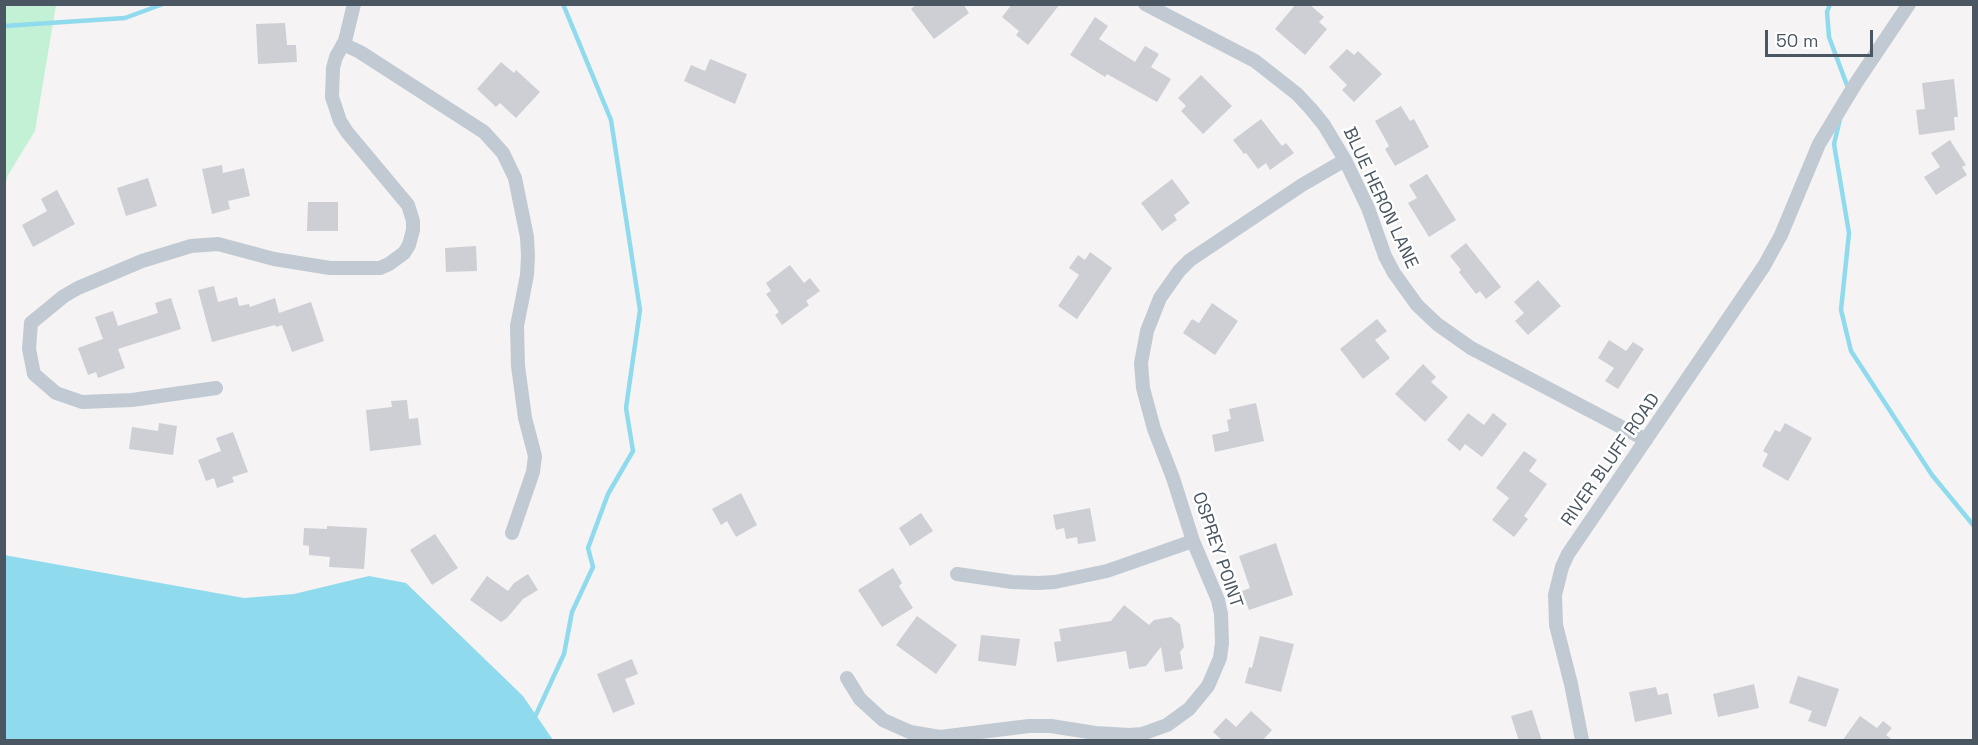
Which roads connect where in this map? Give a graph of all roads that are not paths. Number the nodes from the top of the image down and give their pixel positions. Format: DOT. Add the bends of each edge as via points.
graph roads {
  1 [pos="354,4"];
  2 [pos="1145,4"];
  3 [pos="1909,4"];
  4 [pos="343,44"];
  5 [pos="1346,160"];
  6 [pos="216,388"];
  7 [pos="1646,440"];
  8 [pos="512,533"];
  9 [pos="1193,541"];
  10 [pos="957,574"];
  11 [pos="847,678"];
  12 [pos="1582,741"];
  1 -- 4 [label="street"];
  2 -- 5 [label="street, BLUE HERON LANE" via="1255,61 1311,109"];
  3 -- 7 [label="street, RIVER BLUFF ROAD" via="1819,144 1764,266"];
  4 -- 6 [label="street" via="333,69 335,110 347,132 412,213 409,245 397,259 380,268 330,268 274,260 218,244 191,246 142,261 78,288 31,323 29,349 34,374 56,393 82,402 132,400"];
  4 -- 8 [label="street" via="484,132 503,153 515,178 528,256 517,326 518,366 535,456"];
  5 -- 7 [label="street, BLUE HERON LANE" via="1394,273 1417,305 1437,324 1471,348"];
  5 -- 9 [label="street, OSPREY POINT" via="1190,260 1168,284 1154,310 1141,363 1143,388"];
  7 -- 12 [label="street, RIVER BLUFF ROAD" via="1568,554 1557,581 1556,625"];
  9 -- 10 [label="street" via="1107,571 1054,582 1012,582"];
  9 -- 11 [label="street, OSPREY POINT" via="1218,600 1220,658 1199,698 1178,718 1155,731 1129,735 1029,726 925,736 896,727 873,713"];
}
